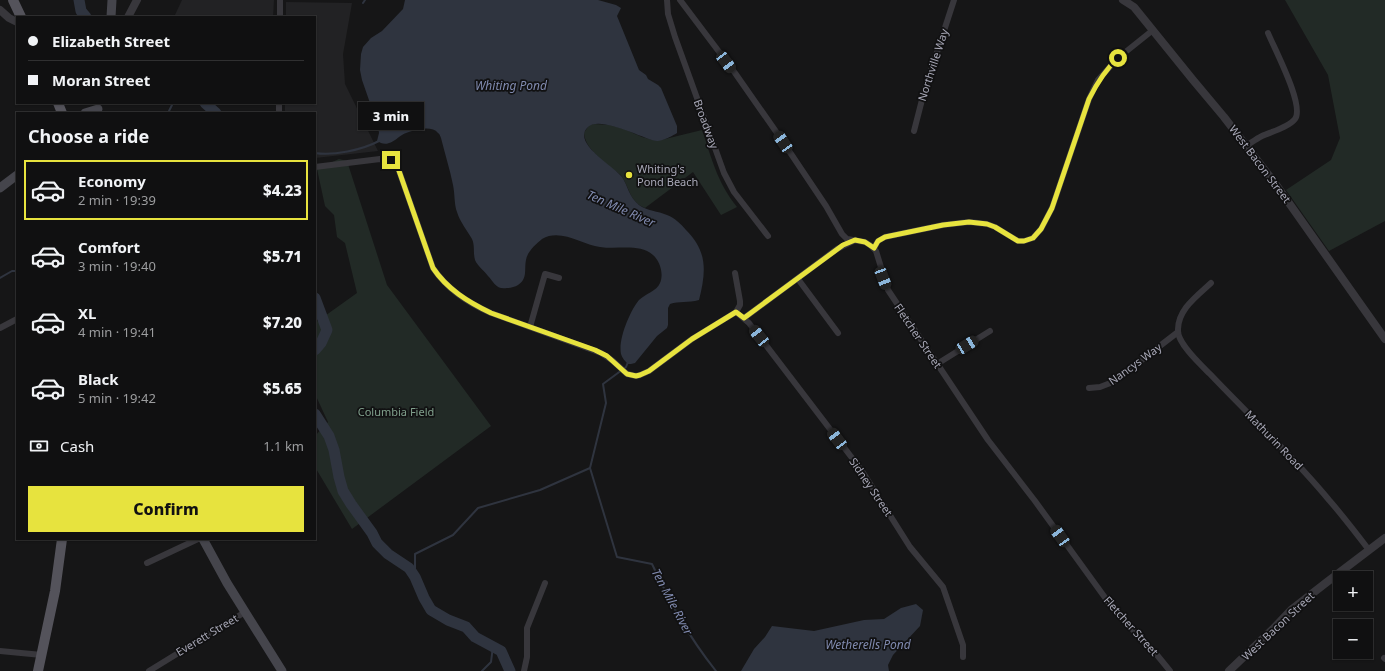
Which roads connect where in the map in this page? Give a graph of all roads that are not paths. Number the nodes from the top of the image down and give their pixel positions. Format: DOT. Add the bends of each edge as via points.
graph roads {
  1 [pos="13,0"];
  2 [pos="112,0"];
  3 [pos="137,0"];
  4 [pos="280,0"];
  5 [pos="667,0"];
  6 [pos="680,0"];
  7 [pos="954,0"];
  8 [pos="1123,0"];
  9 [pos="0,10"];
  10 [pos="21,16"];
  11 [pos="111,16"];
  12 [pos="129,16"];
  13 [pos="280,16"];
  14 [pos="16,22"];
  15 [pos="1153,30"];
  16 [pos="1268,33"];
  17 [pos="98,108"];
  18 [pos="88,112"];
  19 [pos="914,131"];
  20 [pos="1246,146"];
  21 [pos="316,168"];
  22 [pos="16,176"];
  23 [pos="1,185"];
  24 [pos="768,236"];
  25 [pos="855,240"];
  26 [pos="874,248"];
  27 [pos="735,273"];
  28 [pos="559,278"];
  29 [pos="798,279"];
  30 [pos="1211,283"];
  31 [pos="736,312"];
  32 [pos="744,318"];
  33 [pos="16,320"];
  34 [pos="530,327"];
  35 [pos="0,328"];
  36 [pos="990,331"];
  37 [pos="1178,332"];
  38 [pos="838,334"];
  39 [pos="1385,339"];
  40 [pos="937,364"];
  41 [pos="1089,388"];
  42 [pos="1385,538"];
  43 [pos="62,540"];
  44 [pos="196,540"];
  45 [pos="204,540"];
  46 [pos="1368,550"];
  47 [pos="147,563"];
  48 [pos="545,583"];
  49 [pos="246,612"];
  50 [pos="0,651"];
  51 [pos="42,655"];
  52 [pos="962,657"];
  53 [pos="38,671"];
  54 [pos="149,671"];
  55 [pos="282,671"];
  56 [pos="524,671"];
  57 [pos="1170,671"];
  58 [pos="1229,671"];
  1 -- 10 [label="main road"];
  2 -- 11 [label="main road"];
  3 -- 12 [label="street"];
  4 -- 13 [label="street"];
  5 -- 24 [label="street, Broadway" via="675,37 724,173 734,192"];
  6 -- 25 [label="street" via="777,133 842,234 847,239"];
  7 -- 19 [label="street, Northville Way"];
  8 -- 15 [label="street, West Bacon Street" via="1134,7"];
  9 -- 14 [label="street"];
  15 -- 20 [label="street, West Bacon Street"];
  15 -- 26 [label="street" via="1118,58 1098,80 1048,216 1033,238 1018,241 995,227 969,222 885,237 878,241"];
  16 -- 20 [label="street" via="1296,100 1298,113 1289,124"];
  17 -- 18 [label="main road"];
  20 -- 39 [label="street, West Bacon Street"];
  21 -- 34 [label="street" via="380,159 391,160 396,165 433,268 440,277 454,291 476,306"];
  22 -- 23 [label="main road"];
  25 -- 26 [label="street" via="865,242"];
  25 -- 29 [label="street" via="837,249"];
  26 -- 40 [label="street, Fletcher Street" via="888,290"];
  27 -- 31 [label="street" via="740,301"];
  28 -- 34 [label="street" via="545,274"];
  29 -- 32 [label="street"];
  29 -- 38 [label="street"];
  30 -- 37 [label="street" via="1183,311"];
  31 -- 32 [label="street, Sidney Street"];
  31 -- 34 [label="street" via="692,339 644,374 636,376 623,371 607,356 595,350"];
  32 -- 52 [label="street, Sidney Street" via="862,471 910,547 943,587 963,645"];
  33 -- 35 [label="street"];
  36 -- 40 [label="street"];
  37 -- 41 [label="street, Nancys Way" via="1113,382"];
  37 -- 46 [label="street, Mathurin Road" via="1194,357 1329,499"];
  40 -- 57 [label="street, Fletcher Street" via="988,440 1114,610"];
  42 -- 46 [label="street, West Bacon Street"];
  43 -- 51 [label="main road"];
  44 -- 47 [label="street"];
  45 -- 49 [label="main road"];
  46 -- 58 [label="street, West Bacon Street" via="1291,610"];
  48 -- 56 [label="street" via="527,628 527,657"];
  49 -- 54 [label="street, Everett Street"];
  49 -- 55 [label="main road"];
  50 -- 51 [label="street"];
  51 -- 53 [label="main road"];
}
